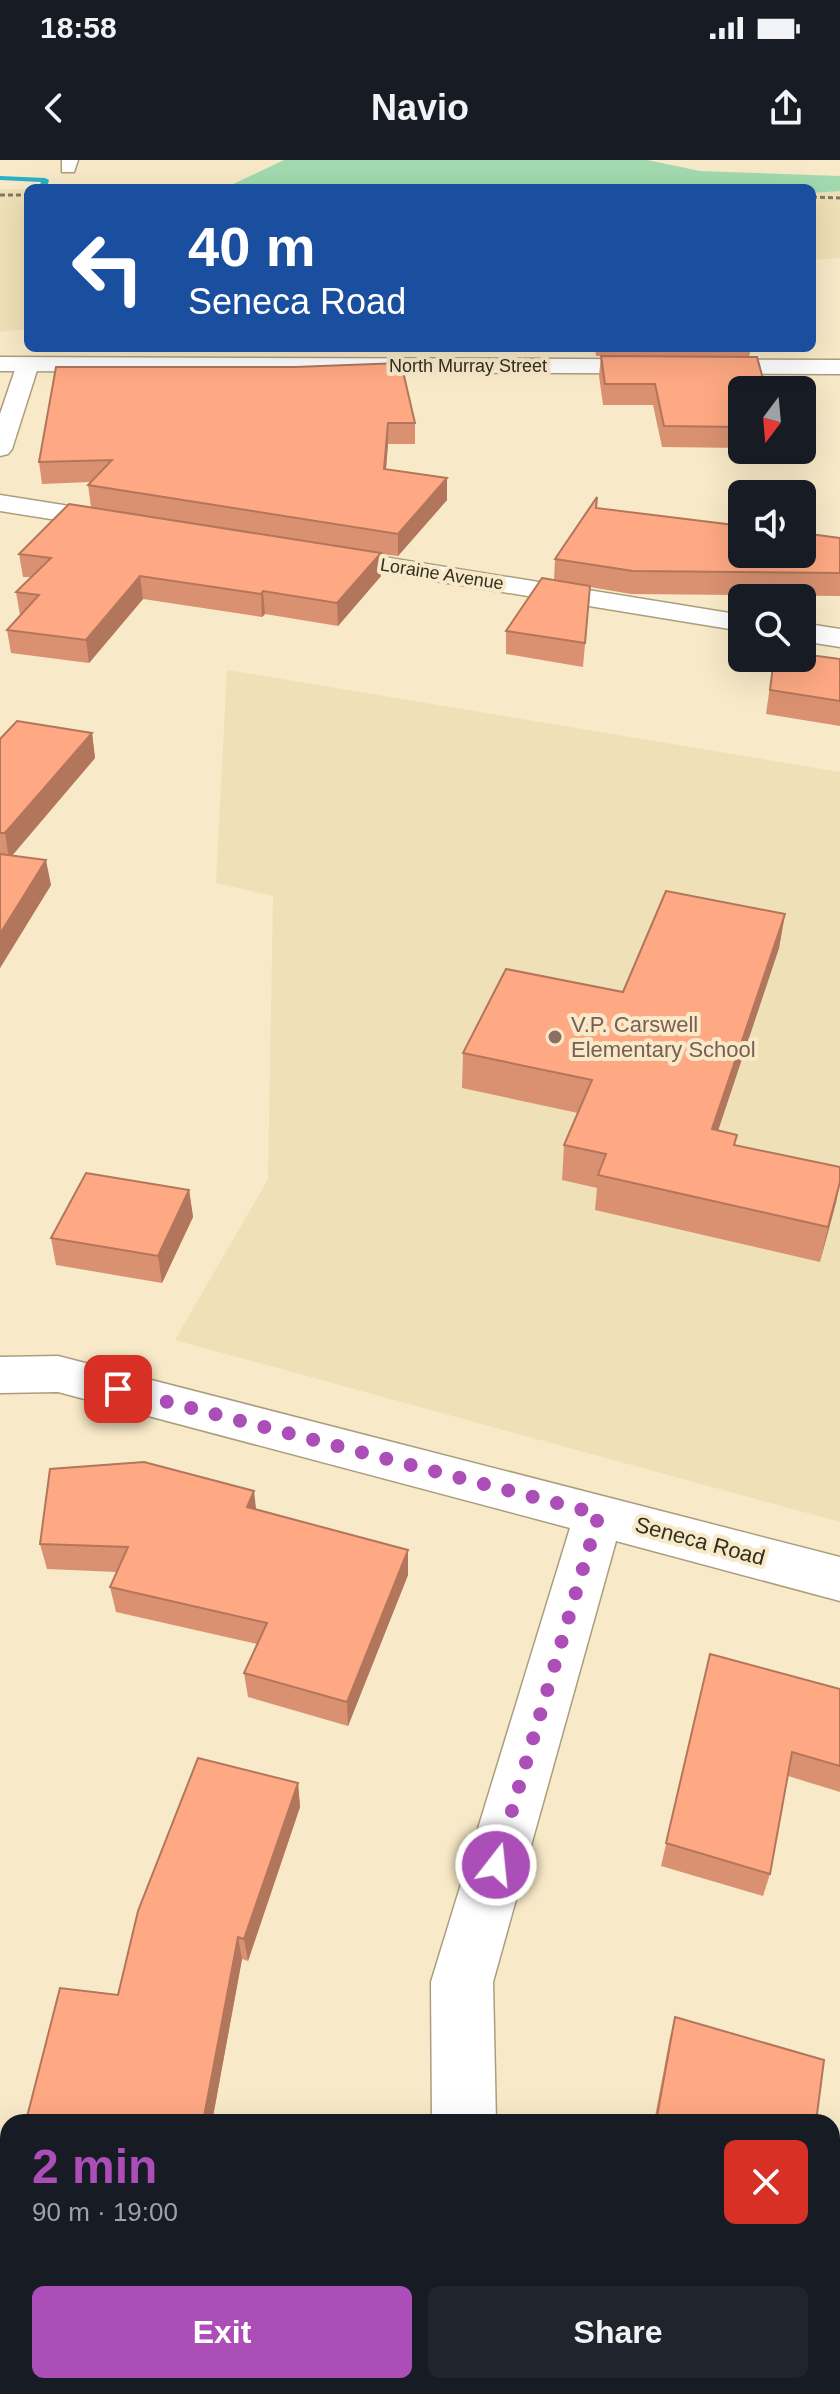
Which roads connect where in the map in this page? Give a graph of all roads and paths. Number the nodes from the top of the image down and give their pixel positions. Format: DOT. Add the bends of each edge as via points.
graph roads {
  1 [pos="0,364"];
  2 [pos="28,364"];
  3 [pos="840,367"];
  4 [pos="0,449"];
  5 [pos="0,503"];
  6 [pos="142,526"];
  7 [pos="300,551"];
  8 [pos="728,621"];
  9 [pos="816,634"];
  10 [pos="840,638"];
  11 [pos="0,1375"];
  12 [pos="599,1514"];
  13 [pos="840,1579"];
  14 [pos="464,2114"];
  1 -- 2 [label="street, North Murray Street"];
  2 -- 3 [label="street, North Murray Street"];
  2 -- 4 [label="street"];
  5 -- 6 [label="street"];
  7 -- 8 [label="street, Loraine Avenue"];
  9 -- 10 [label="street"];
  11 -- 12 [label="street, Seneca Road" via="58,1374"];
  12 -- 13 [label="street, Seneca Road"];
  12 -- 14 [label="street" via="462,1982"];
}
